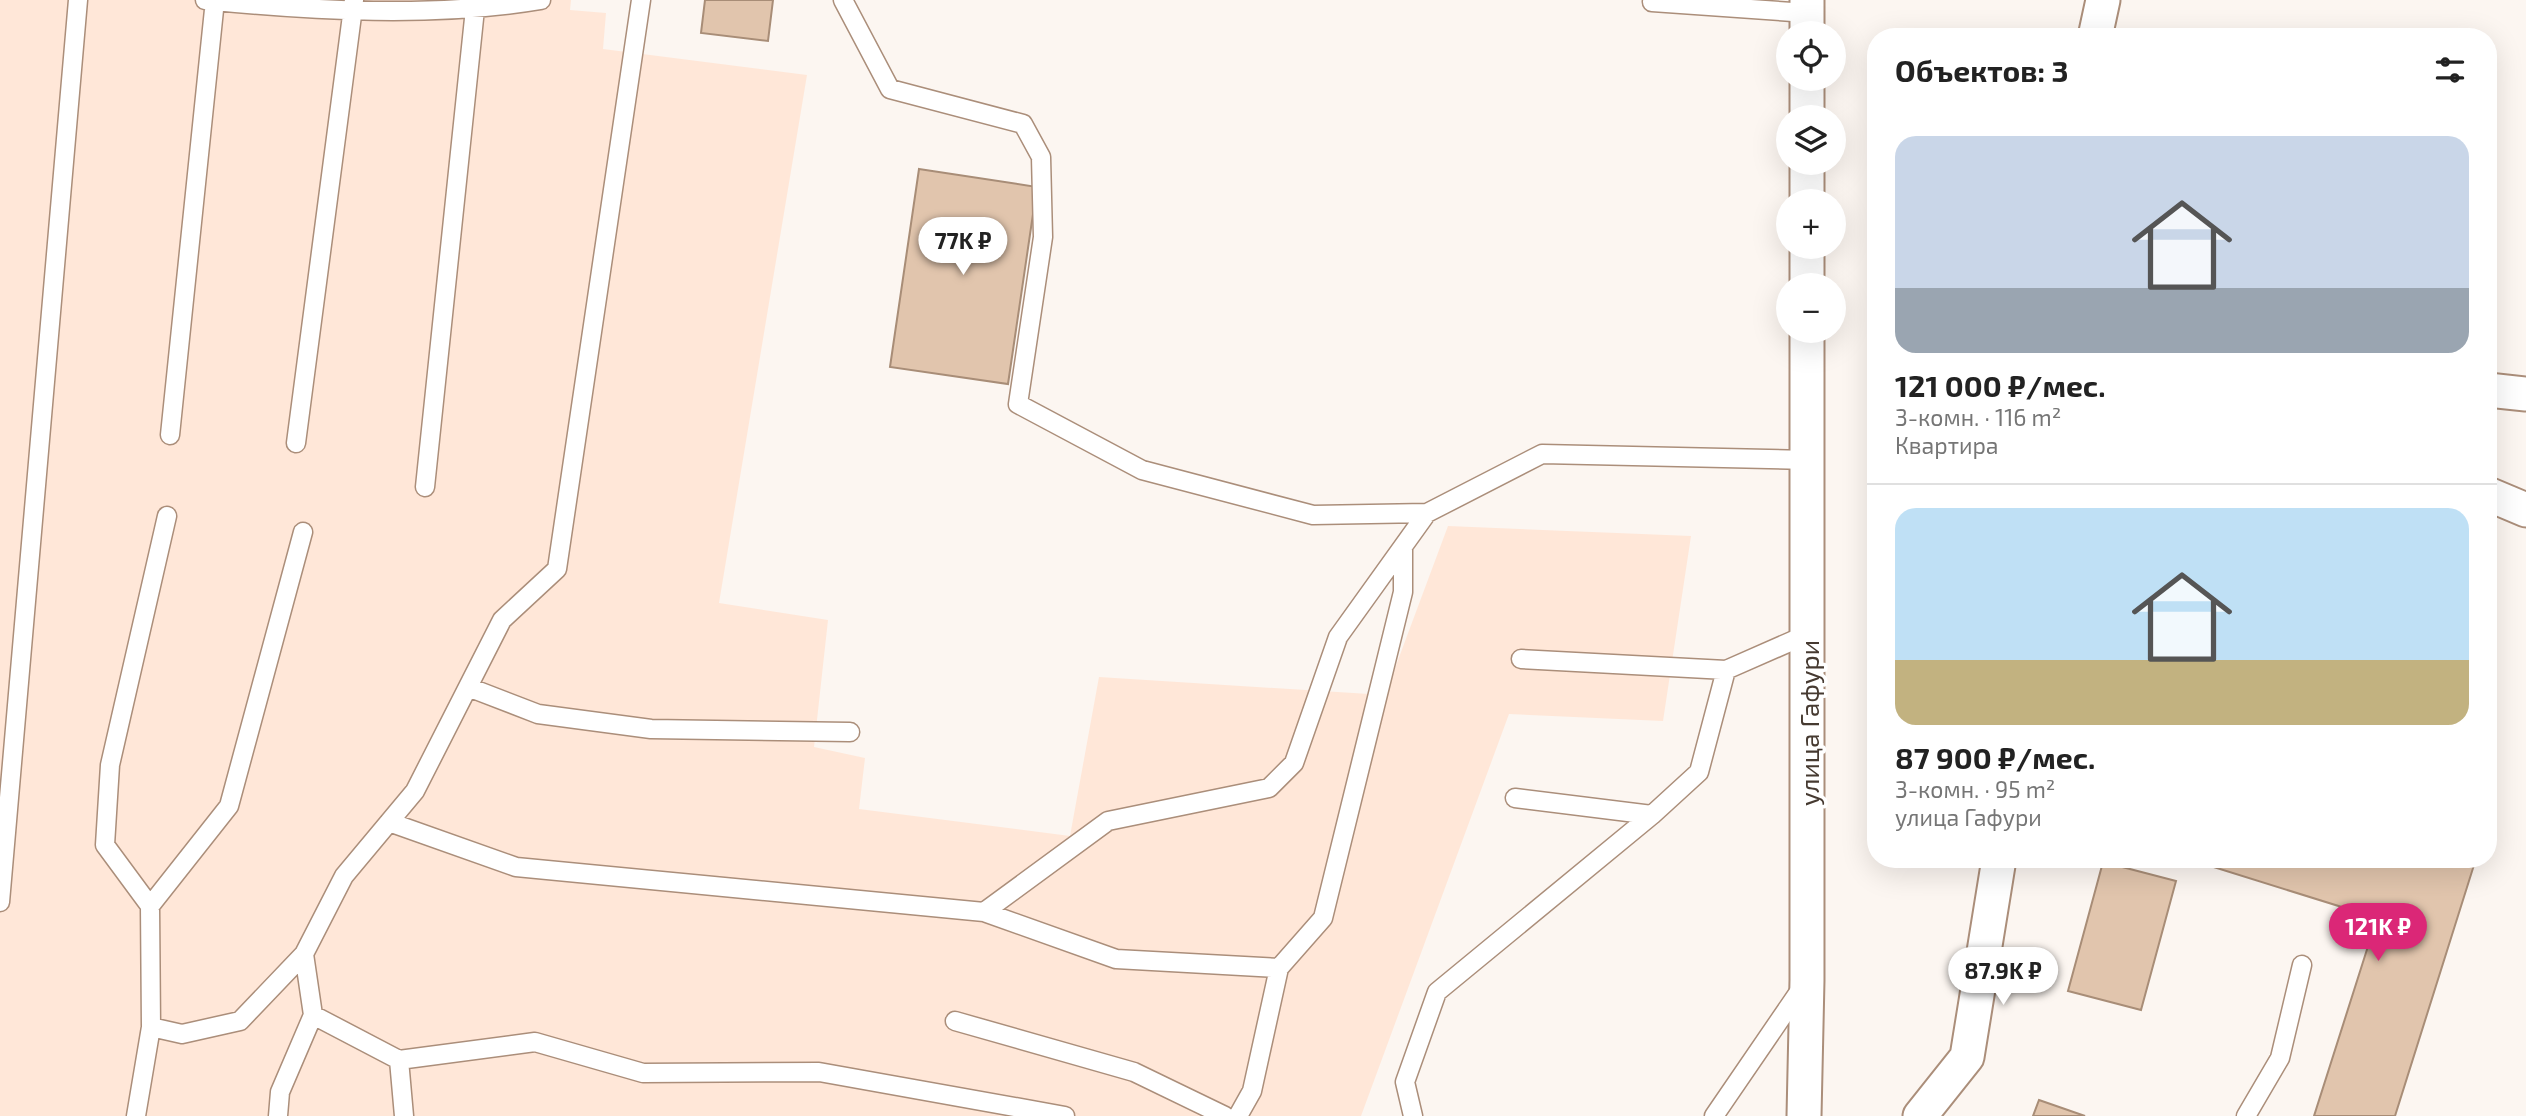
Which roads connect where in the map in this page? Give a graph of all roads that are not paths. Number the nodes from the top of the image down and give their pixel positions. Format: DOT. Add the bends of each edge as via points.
graph roads {
  1 [pos="78,0"];
  2 [pos="211,0"];
  3 [pos="541,0"];
  4 [pos="641,0"];
  5 [pos="843,0"];
  6 [pos="2103,0"];
  7 [pos="1652,2"];
  8 [pos="496,4"];
  9 [pos="353,5"];
  10 [pos="475,9"];
  11 [pos="1807,16"];
  12 [pos="2097,28"];
  13 [pos="1808,343"];
  14 [pos="2497,391"];
  15 [pos="2526,394"];
  16 [pos="170,435"];
  17 [pos="296,443"];
  18 [pos="1808,460"];
  19 [pos="425,488"];
  20 [pos="2497,498"];
  21 [pos="2526,510"];
  22 [pos="1427,513"];
  23 [pos="167,516"];
  24 [pos="303,532"];
  25 [pos="1403,548"];
  26 [pos="1808,634"];
  27 [pos="1521,659"];
  28 [pos="1726,670"];
  29 [pos="468,687"];
  30 [pos="850,732"];
  31 [pos="1516,798"];
  32 [pos="1652,815"];
  33 [pos="389,822"];
  34 [pos="1998,868"];
  35 [pos="0,902"];
  36 [pos="150,906"];
  37 [pos="984,912"];
  38 [pos="304,954"];
  39 [pos="2302,965"];
  40 [pos="1279,968"];
  41 [pos="1807,980"];
  42 [pos="313,1015"];
  43 [pos="955,1021"];
  44 [pos="151,1027"];
  45 [pos="399,1060"];
  46 [pos="136,1116"];
  47 [pos="278,1116"];
  48 [pos="404,1116"];
  49 [pos="1065,1116"];
  50 [pos="1224,1116"];
  51 [pos="1238,1116"];
  52 [pos="1413,1116"];
  53 [pos="1714,1116"];
  54 [pos="1804,1116"];
  55 [pos="1920,1116"];
  56 [pos="2246,1116"];
  1 -- 35 [label="lane"];
  2 -- 9 [label="lane"];
  2 -- 16 [label="lane"];
  3 -- 8 [label="lane"];
  4 -- 29 [label="lane" via="557,569 502,621"];
  5 -- 22 [label="lane" via="890,89 1023,124 1041,157 1043,237 1018,404 1142,470 1313,515"];
  6 -- 12 [label="street"];
  7 -- 11 [label="lane"];
  8 -- 10 [label="lane"];
  9 -- 10 [label="lane"];
  9 -- 17 [label="lane"];
  10 -- 19 [label="lane"];
  13 -- 18 [label="street, улица Гафури"];
  14 -- 15 [label="street"];
  18 -- 22 [label="lane" via="1542,454"];
  18 -- 26 [label="street, улица Гафури"];
  20 -- 21 [label="street"];
  22 -- 25 [label="lane"];
  23 -- 36 [label="lane" via="110,765 105,845"];
  24 -- 36 [label="lane" via="229,806"];
  25 -- 37 [label="lane" via="1338,637 1294,763 1269,788 1108,821"];
  25 -- 40 [label="lane" via="1403,592 1322,918"];
  26 -- 28 [label="lane"];
  26 -- 41 [label="street, улица Гафури"];
  27 -- 28 [label="lane"];
  28 -- 32 [label="lane" via="1699,772"];
  29 -- 30 [label="lane" via="538,713 651,729"];
  29 -- 33 [label="lane" via="415,791"];
  31 -- 32 [label="lane"];
  32 -- 52 [label="lane" via="1437,992 1405,1082"];
  33 -- 37 [label="lane" via="516,867"];
  33 -- 38 [label="lane" via="344,876"];
  34 -- 55 [label="street" via="1967,1057"];
  36 -- 44 [label="lane"];
  37 -- 40 [label="lane" via="1116,959"];
  38 -- 42 [label="lane"];
  38 -- 44 [label="lane" via="240,1021 182,1034"];
  39 -- 56 [label="lane" via="2280,1058"];
  40 -- 51 [label="lane" via="1252,1091"];
  41 -- 53 [label="lane"];
  41 -- 54 [label="street, улица Гафури"];
  42 -- 45 [label="lane"];
  42 -- 47 [label="lane" via="280,1092"];
  43 -- 50 [label="lane" via="1134,1072"];
  44 -- 46 [label="lane"];
  45 -- 48 [label="lane"];
  45 -- 49 [label="lane" via="536,1042 643,1073 819,1072"];
}
